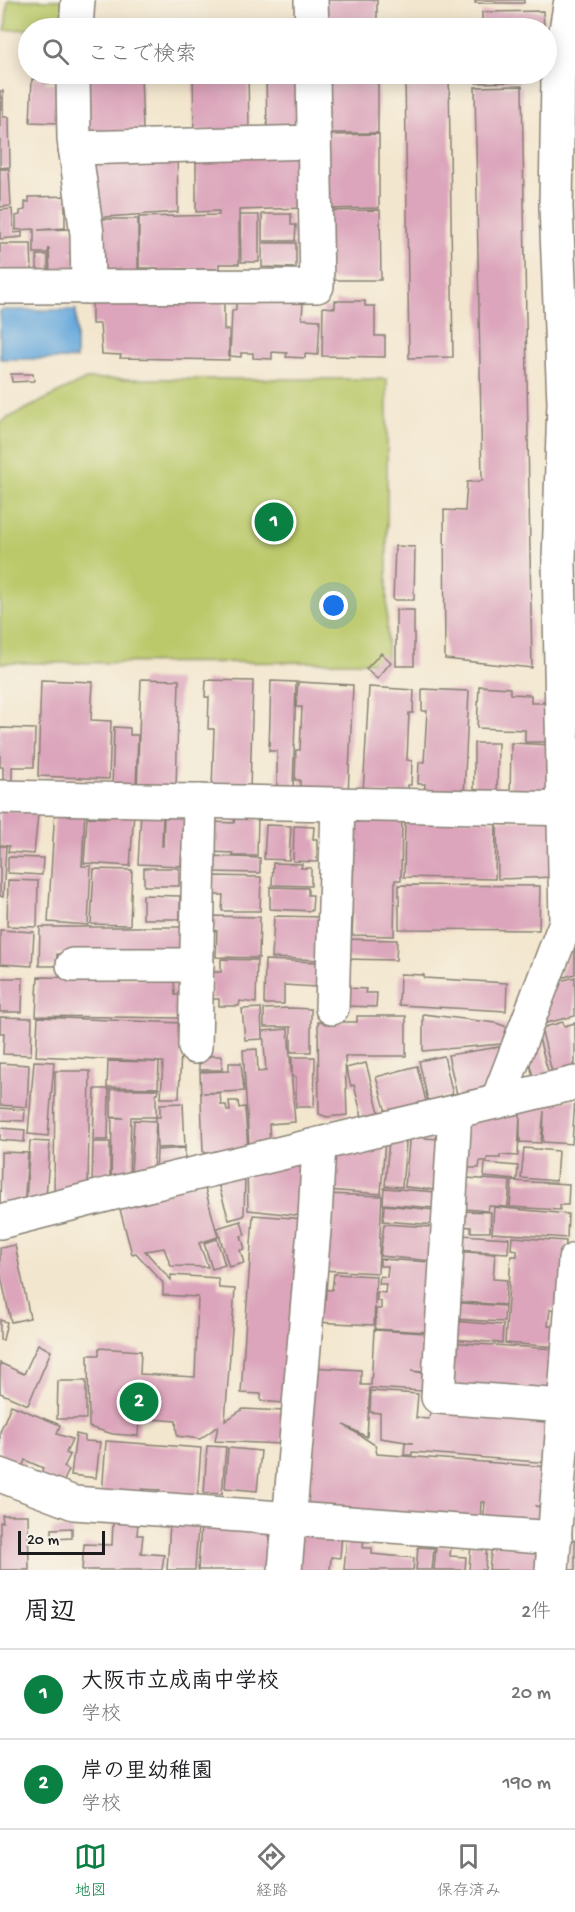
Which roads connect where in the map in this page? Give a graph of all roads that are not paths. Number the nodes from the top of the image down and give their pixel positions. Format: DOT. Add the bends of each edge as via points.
graph roads {
  1 [pos="78,0"];
  2 [pos="311,0"];
  3 [pos="571,0"];
  4 [pos="77,18"];
  5 [pos="312,18"];
  6 [pos="73,84"];
  7 [pos="312,84"];
  8 [pos="566,101"];
  9 [pos="314,141"];
  10 [pos="75,148"];
  11 [pos="0,287"];
  12 [pos="88,287"];
  13 [pos="569,403"];
  14 [pos="567,561"];
  15 [pos="567,673"];
  16 [pos="0,797"];
  17 [pos="200,801"];
  18 [pos="338,804"];
  19 [pos="570,809"];
  20 [pos="73,965"];
  21 [pos="197,965"];
  22 [pos="332,1008"];
  23 [pos="195,1047"];
  24 [pos="575,1083"];
  25 [pos="497,1102"];
  26 [pos="456,1112"];
  27 [pos="319,1144"];
  28 [pos="0,1222"];
  29 [pos="575,1260"];
  30 [pos="572,1345"];
  31 [pos="565,1407"];
  32 [pos="0,1475"];
  33 [pos="288,1519"];
  34 [pos="562,1530"];
  35 [pos="285,1570"];
  36 [pos="552,1570"];
  1 -- 4 [label="street"];
  2 -- 5 [label="street"];
  3 -- 8 [label="street" via="558,78"];
  6 -- 10 [label="street"];
  7 -- 9 [label="street"];
  8 -- 13 [label="street" via="556,207"];
  9 -- 10 [label="street"];
  9 -- 12 [label="street" via="317,286"];
  10 -- 12 [label="street" via="87,234"];
  11 -- 12 [label="street"];
  13 -- 14 [label="street"];
  14 -- 15 [label="street"];
  15 -- 19 [label="street"];
  16 -- 17 [label="street"];
  17 -- 18 [label="street"];
  17 -- 21 [label="street"];
  18 -- 19 [label="street"];
  18 -- 22 [label="street"];
  19 -- 25 [label="street" via="566,922"];
  20 -- 21 [label="street"];
  21 -- 23 [label="street"];
  24 -- 25 [label="street"];
  25 -- 26 [label="street"];
  26 -- 27 [label="street"];
  26 -- 31 [label="street" via="438,1397"];
  27 -- 28 [label="street"];
  27 -- 33 [label="street"];
  29 -- 30 [label="street"];
  30 -- 31 [label="street"];
  31 -- 34 [label="street"];
  32 -- 33 [label="street" via="74,1503"];
  33 -- 34 [label="street"];
  33 -- 35 [label="street"];
  34 -- 36 [label="street"];
}
